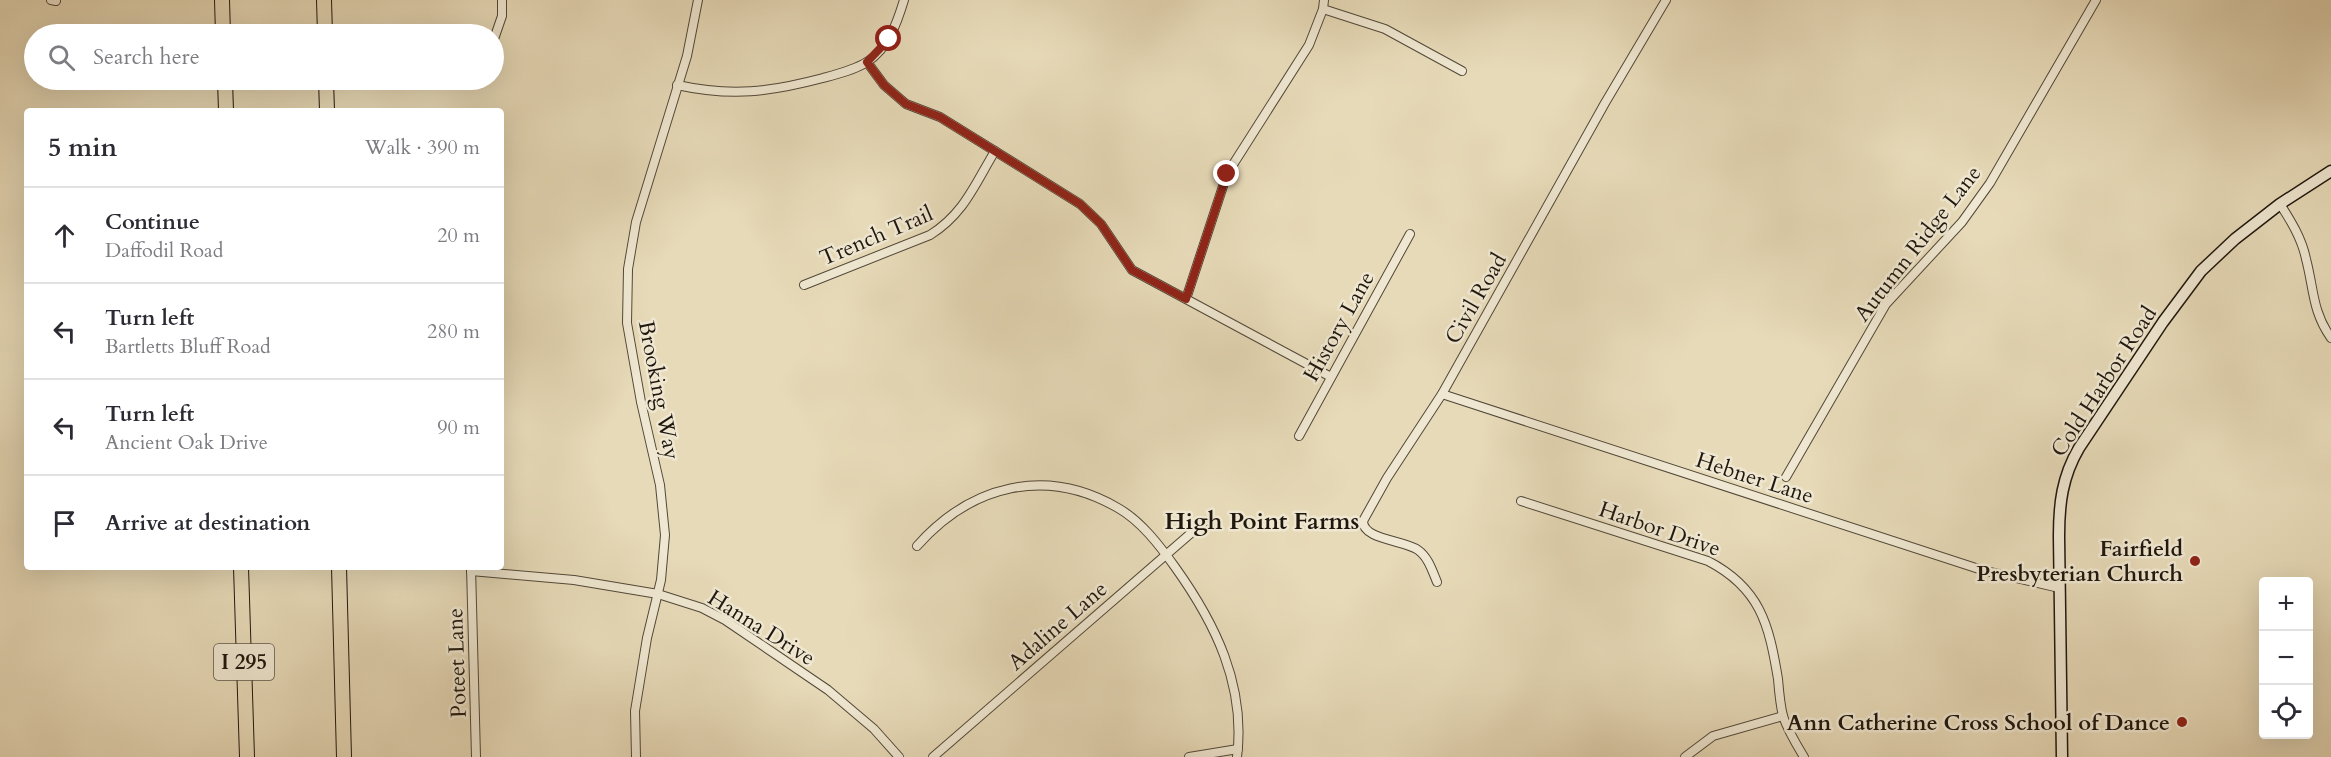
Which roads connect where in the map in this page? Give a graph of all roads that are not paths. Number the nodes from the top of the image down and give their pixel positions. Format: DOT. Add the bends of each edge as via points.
graph roads {
  1 [pos="222,0"];
  2 [pos="324,0"];
  3 [pos="502,0"];
  4 [pos="698,0"];
  5 [pos="904,0"];
  6 [pos="1324,0"];
  7 [pos="1666,0"];
  8 [pos="2096,0"];
  9 [pos="1323,9"];
  10 [pos="223,24"];
  11 [pos="325,24"];
  12 [pos="499,24"];
  13 [pos="867,62"];
  14 [pos="1462,71"];
  15 [pos="677,85"];
  16 [pos="225,90"];
  17 [pos="326,90"];
  18 [pos="226,108"];
  19 [pos="327,108"];
  20 [pos="995,151"];
  21 [pos="2331,171"];
  22 [pos="2280,204"];
  23 [pos="1410,234"];
  24 [pos="804,285"];
  25 [pos="1186,299"];
  26 [pos="2331,338"];
  27 [pos="1331,377"];
  28 [pos="1442,394"];
  29 [pos="1299,436"];
  30 [pos="1786,477"];
  31 [pos="1521,501"];
  32 [pos="1205,521"];
  33 [pos="917,546"];
  34 [pos="1166,554"];
  35 [pos="241,570"];
  36 [pos="339,570"];
  37 [pos="471,570"];
  38 [pos="480,570"];
  39 [pos="1437,582"];
  40 [pos="2059,588"];
  41 [pos="658,594"];
  42 [pos="1783,716"];
  43 [pos="1238,753"];
  44 [pos="247,757"];
  45 [pos="344,757"];
  46 [pos="476,757"];
  47 [pos="636,757"];
  48 [pos="899,757"];
  49 [pos="933,757"];
  50 [pos="1189,757"];
  51 [pos="1685,757"];
  52 [pos="1804,757"];
  53 [pos="2062,757"];
  1 -- 10 [label="highway"];
  2 -- 11 [label="highway"];
  3 -- 12 [label="street"];
  4 -- 15 [label="street, Brooking Way"];
  5 -- 13 [label="street" via="889,39"];
  6 -- 9 [label="street"];
  7 -- 28 [label="street, Civil Road"];
  8 -- 30 [label="street, Autumn Ridge Lane" via="1990,183 1962,222 1886,304"];
  9 -- 14 [label="street" via="1385,29"];
  9 -- 25 [label="street" via="1310,45 1227,174"];
  13 -- 15 [label="street" via="784,88 733,93"];
  13 -- 20 [label="street" via="884,85 906,104 940,117"];
  15 -- 41 [label="street, Brooking Way" via="636,222 626,301 633,363 663,511 664,555"];
  16 -- 18 [label="highway"];
  17 -- 19 [label="highway"];
  20 -- 24 [label="street, Trench Trail" via="958,213 944,227"];
  20 -- 25 [label="street" via="1080,204 1101,224 1132,270"];
  21 -- 22 [label="main road, Cold Harbor Road"];
  22 -- 26 [label="street" via="2300,239 2316,310"];
  22 -- 40 [label="main road, Cold Harbor Road" via="2219,253 2188,287 2074,457 2060,502"];
  23 -- 27 [label="street, History Lane"];
  25 -- 27 [label="street"];
  27 -- 29 [label="street, History Lane"];
  28 -- 39 [label="street, Civil Road" via="1363,522 1369,534 1420,552"];
  28 -- 40 [label="street, Hebner Lane" via="1982,570"];
  31 -- 42 [label="street, Harbor Drive" via="1708,561 1734,577 1756,602 1768,627"];
  32 -- 34 [label="street, Adaline Lane"];
  33 -- 34 [label="street" via="967,504 1001,490 1039,486 1078,491 1120,509"];
  34 -- 43 [label="street" via="1205,611 1222,647 1235,689"];
  34 -- 49 [label="street, Adaline Lane"];
  35 -- 44 [label="highway, I 295"];
  36 -- 45 [label="highway"];
  37 -- 46 [label="street, Poteet Lane"];
  38 -- 41 [label="street, Hanna Drive"];
  40 -- 53 [label="main road, Cold Harbor Road"];
  41 -- 47 [label="street, Brooking Way" via="635,711"];
  41 -- 48 [label="street, Hanna Drive" via="702,608 735,627 852,709"];
  42 -- 51 [label="street" via="1713,736"];
  42 -- 52 [label="street, Harbor Drive"];
  43 -- 50 [label="street"];
}
